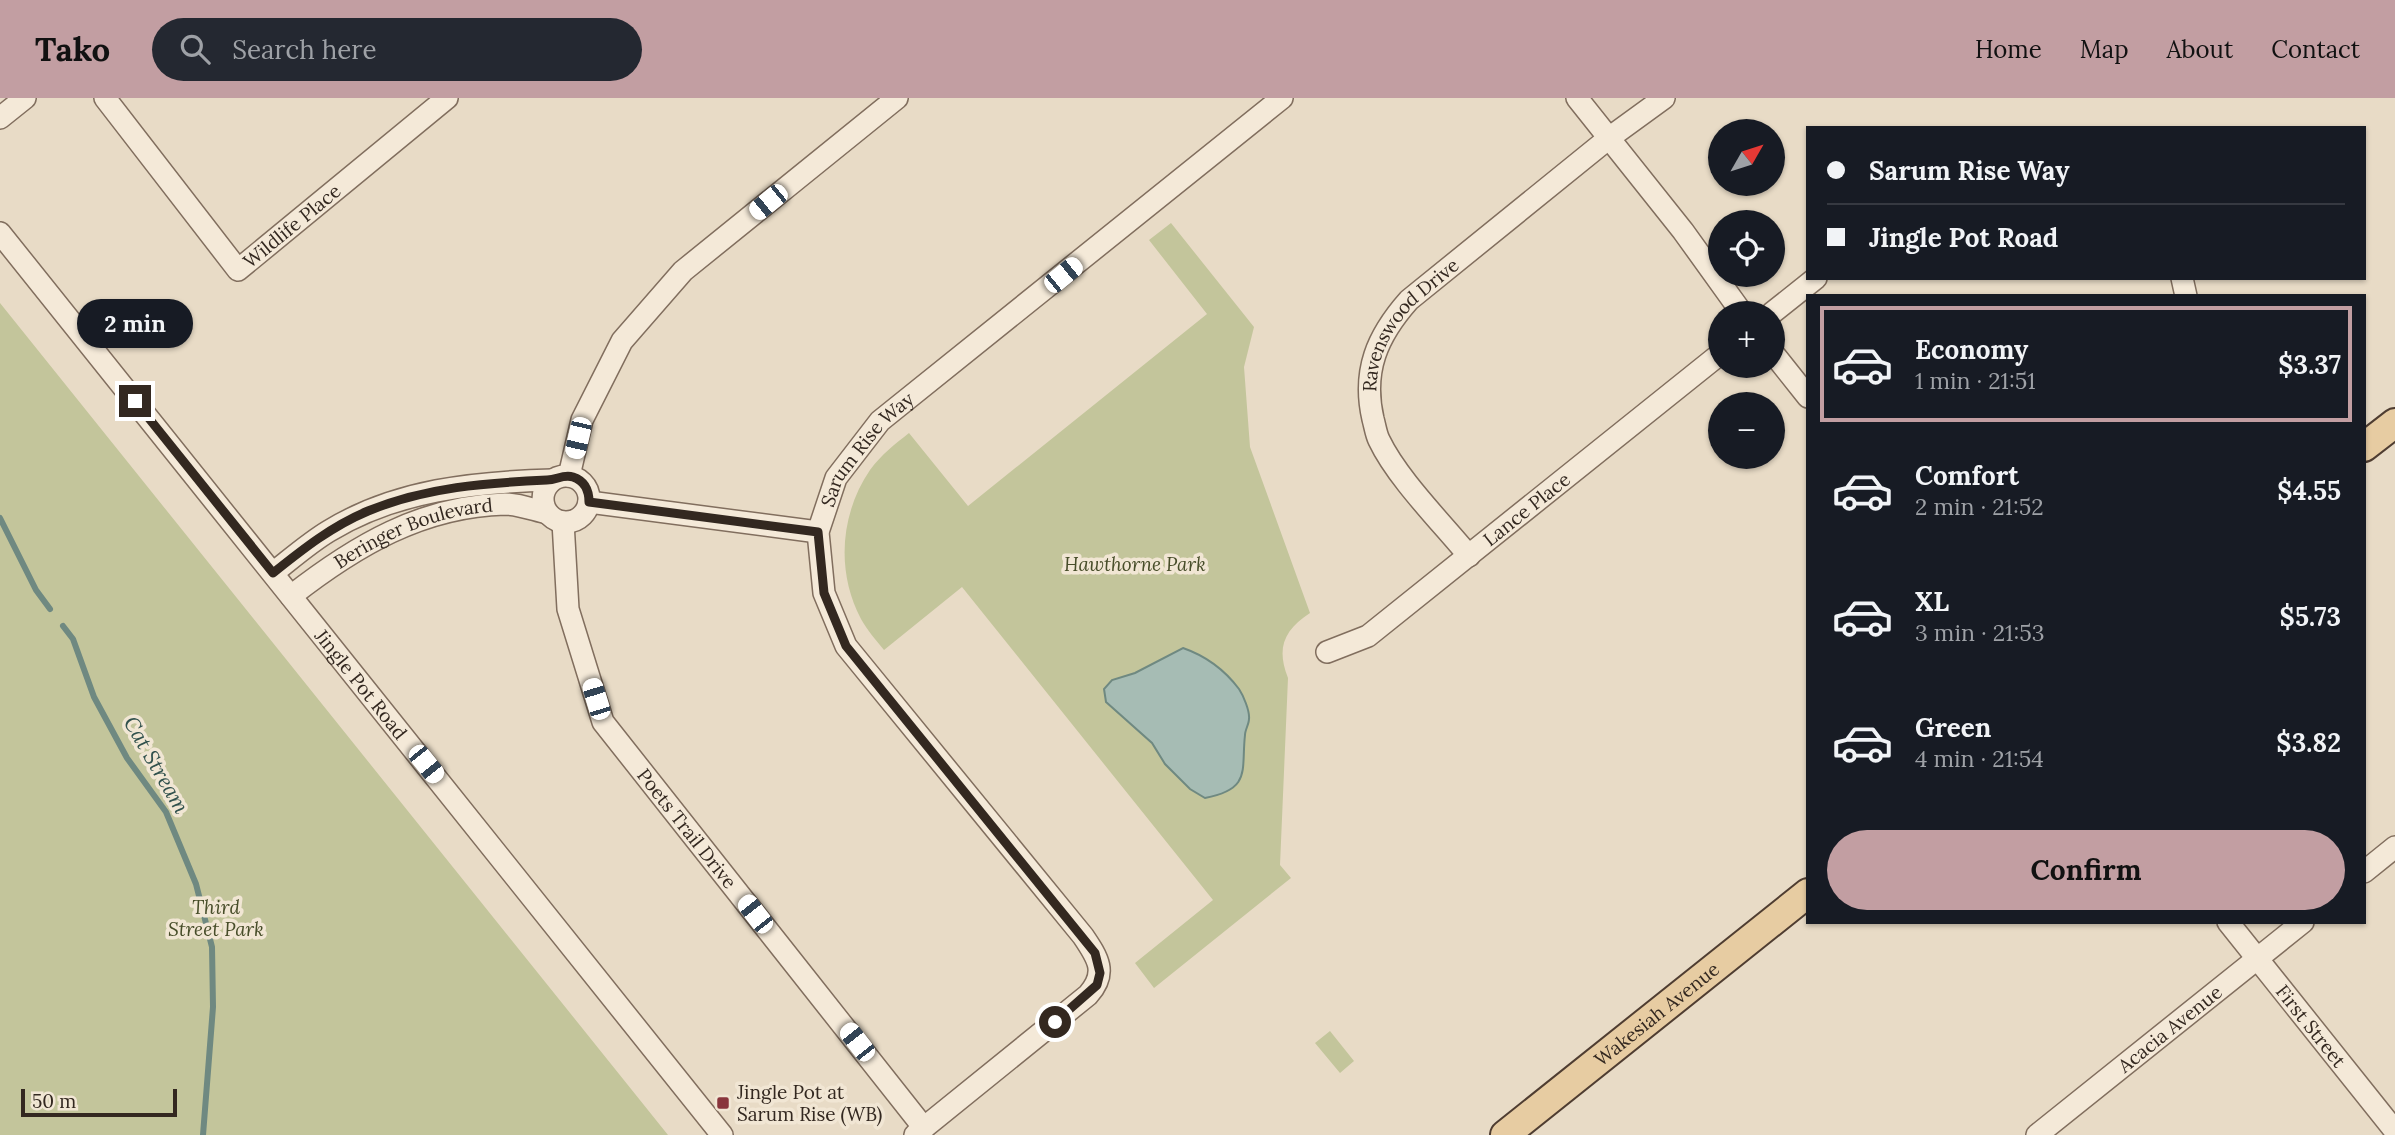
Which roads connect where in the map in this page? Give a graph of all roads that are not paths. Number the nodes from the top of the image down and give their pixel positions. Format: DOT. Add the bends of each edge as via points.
graph roads {
  1 [pos="24,98"];
  2 [pos="106,98"];
  3 [pos="447,98"];
  4 [pos="897,98"];
  5 [pos="1282,98"];
  6 [pos="1577,98"];
  7 [pos="1664,98"];
  8 [pos="0,118"];
  9 [pos="1609,138"];
  10 [pos="0,233"];
  11 [pos="1813,280"];
  12 [pos="1733,301"];
  13 [pos="1785,303"];
  14 [pos="1708,364"];
  15 [pos="1785,368"];
  16 [pos="1806,394"];
  17 [pos="2395,423"];
  18 [pos="2366,445"];
  19 [pos="561,478"];
  20 [pos="589,502"];
  21 [pos="555,518"];
  22 [pos="818,532"];
  23 [pos="1469,556"];
  24 [pos="273,573"];
  25 [pos="291,596"];
  26 [pos="1327,652"];
  27 [pos="2395,847"];
  28 [pos="2366,870"];
  29 [pos="1806,895"];
  30 [pos="2230,924"];
  31 [pos="2301,924"];
  32 [pos="2258,960"];
  33 [pos="920,1131"];
  34 [pos="2395,1131"];
  35 [pos="722,1135"];
  36 [pos="1505,1135"];
  37 [pos="2037,1135"];
  1 -- 8 [label="street"];
  2 -- 3 [label="street, Wildlife Place" via="238,270"];
  4 -- 19 [label="street" via="683,271 622,341 582,419"];
  5 -- 22 [label="street, Sarum Rise Way" via="880,421 836,478"];
  6 -- 9 [label="street"];
  7 -- 9 [label="street, Ravenswood Drive"];
  9 -- 12 [label="street"];
  9 -- 23 [label="street, Ravenswood Drive" via="1409,300 1378,343 1368,388 1378,438"];
  10 -- 24 [label="street, Jingle Pot Road"];
  11 -- 13 [label="street"];
  14 -- 23 [label="street, Lance Place"];
  15 -- 16 [label="street"];
  17 -- 18 [label="main road"];
  19 -- 20 [label="street" via="582,482"];
  19 -- 21 [label="street" via="547,486 543,500"];
  19 -- 24 [label="street, Beringer Boulevard" via="457,487 380,507 330,531"];
  20 -- 21 [label="street" via="577,519"];
  20 -- 22 [label="street"];
  21 -- 25 [label="street, Beringer Boulevard" via="508,504 449,512 402,526 347,554"];
  21 -- 33 [label="street, Poets Trail Drive" via="568,609 603,722"];
  22 -- 33 [label="street, Sarum Rise Way" via="824,593 846,646 1083,936 1095,953 1100,973 1088,995"];
  23 -- 26 [label="street, Lance Place" via="1368,636"];
  24 -- 25 [label="street, Jingle Pot Road"];
  25 -- 35 [label="street, Jingle Pot Road"];
  27 -- 28 [label="street"];
  29 -- 36 [label="main road, Wakesiah Avenue"];
  30 -- 32 [label="street, First Street"];
  31 -- 32 [label="street, Acacia Avenue"];
  32 -- 34 [label="street, First Street"];
  32 -- 37 [label="street, Acacia Avenue"];
}
